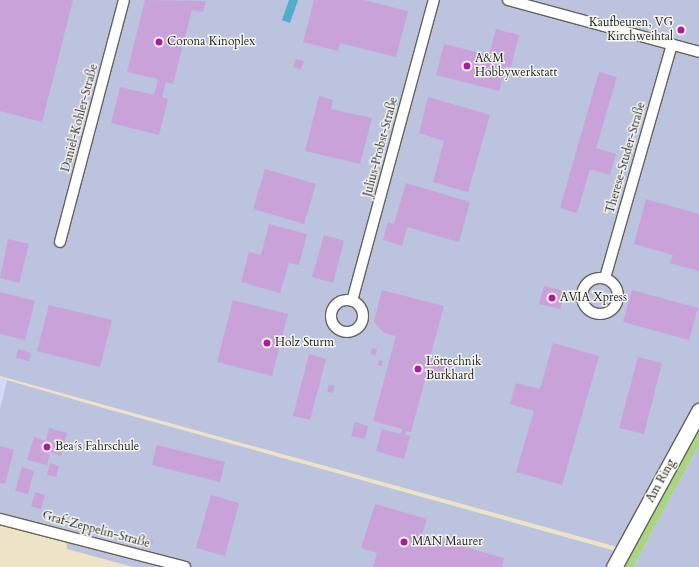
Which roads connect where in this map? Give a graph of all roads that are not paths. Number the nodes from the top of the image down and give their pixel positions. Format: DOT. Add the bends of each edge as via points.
graph roads {
  1 [pos="124,0"];
  2 [pos="434,0"];
  3 [pos="508,0"];
  4 [pos="672,45"];
  5 [pos="699,52"];
  6 [pos="60,242"];
  7 [pos="605,278"];
  8 [pos="352,301"];
  9 [pos="699,411"];
  10 [pos="0,519"];
  11 [pos="185,567"];
  12 [pos="614,567"];
  1 -- 6 [label="street, Daniel-Kohler-Straße"];
  2 -- 8 [label="street, Julius-Probst-Straße"];
  3 -- 4 [label="street"];
  4 -- 5 [label="street"];
  4 -- 7 [label="street, Therese-Studer-Straße"];
  9 -- 12 [label="street, Am Ring"];
  10 -- 11 [label="street, Graf-Zeppelin-Straße"];
}
